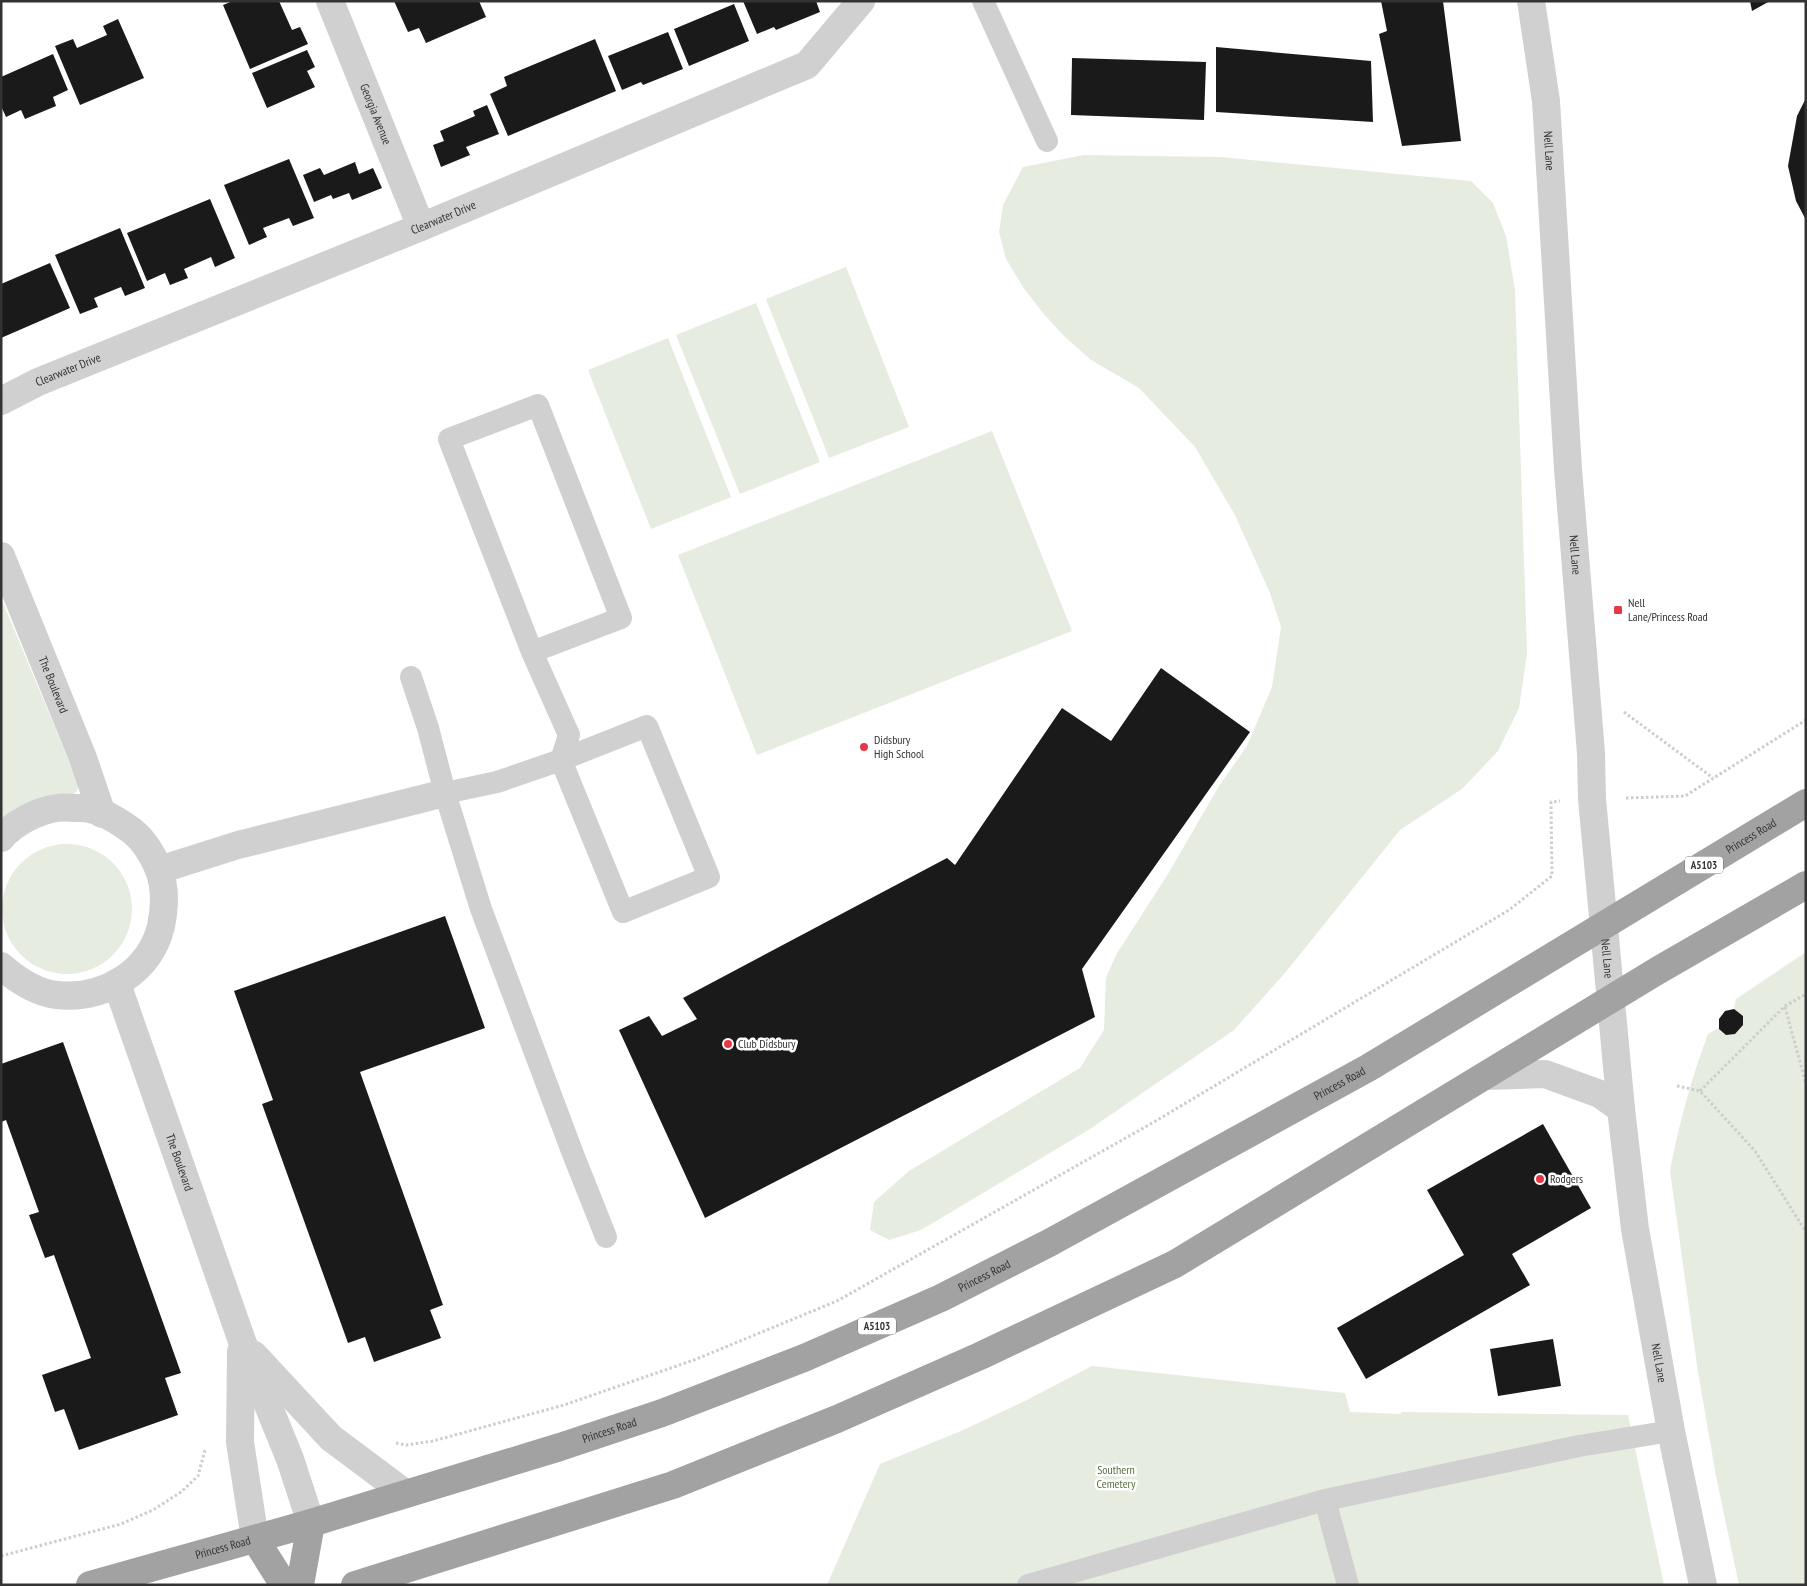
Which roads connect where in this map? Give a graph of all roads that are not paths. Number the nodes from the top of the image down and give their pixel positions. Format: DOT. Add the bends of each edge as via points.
graph roads {
  1 [pos="330,1"];
  2 [pos="861,1"];
  3 [pos="983,1"];
  4 [pos="1531,1"];
  5 [pos="1047,141"];
  6 [pos="421,227"];
  7 [pos="1,401"];
  8 [pos="1,556"];
  9 [pos="532,652"];
  10 [pos="411,677"];
  11 [pos="561,760"];
  12 [pos="445,793"];
  13 [pos="1806,803"];
  14 [pos="102,814"];
  15 [pos="1,838"];
  16 [pos="158,870"];
  17 [pos="1806,885"];
  18 [pos="1603,926"];
  19 [pos="2,966"];
  20 [pos="117,984"];
  21 [pos="1612,998"];
  22 [pos="1486,1076"];
  23 [pos="1621,1109"];
  24 [pos="606,1237"];
  25 [pos="242,1341"];
  26 [pos="1671,1431"];
  27 [pos="406,1494"];
  28 [pos="1325,1500"];
  29 [pos="311,1523"];
  30 [pos="255,1539"];
  31 [pos="90,1585"];
  32 [pos="284,1585"];
  33 [pos="300,1585"];
  34 [pos="355,1585"];
  35 [pos="1028,1585"];
  36 [pos="1348,1585"];
  37 [pos="1703,1585"];
  1 -- 6 [label="street, Georgia Avenue"];
  2 -- 6 [label="street, Clearwater Drive" via="807,65"];
  3 -- 5 [label="lane"];
  4 -- 18 [label="street, Nell Lane" via="1546,101 1568,469"];
  6 -- 7 [label="street, Clearwater Drive" via="38,382"];
  8 -- 14 [label="street, The Boulevard" via="83,758"];
  9 -- 9 [label="lane" via="449,439 538,405 621,618"];
  9 -- 11 [label="lane" via="569,735"];
  10 -- 12 [label="lane"];
  11 -- 11 [label="lane" via="647,726 710,877 624,912"];
  11 -- 12 [label="lane" via="497,782"];
  12 -- 16 [label="street" via="238,845"];
  12 -- 24 [label="lane" via="481,909"];
  13 -- 18 [label="highway, Princess Road / A5103"];
  14 -- 15 [label="street" via="85,808 57,808 30,816"];
  14 -- 16 [label="street" via="112,816 135,832 153,854"];
  16 -- 20 [label="street" via="163,880 165,908 158,939 141,965"];
  17 -- 21 [label="highway"];
  18 -- 21 [label="street, Nell Lane"];
  18 -- 27 [label="highway, Princess Road / A5103" via="1368,1068 1057,1239 941,1298 804,1358 662,1413"];
  19 -- 20 [label="street" via="27,985 56,995 88,995"];
  20 -- 25 [label="street, The Boulevard"];
  21 -- 22 [label="highway"];
  21 -- 23 [label="street, Nell Lane"];
  22 -- 23 [label="street" via="1545,1074 1600,1094"];
  22 -- 34 [label="highway" via="1175,1264 971,1360 837,1419 673,1485"];
  23 -- 26 [label="street, Nell Lane" via="1635,1230"];
  25 -- 27 [label="street, The Boulevard" via="331,1438"];
  25 -- 29 [label="street, The Boulevard" via="290,1458"];
  25 -- 30 [label="street, The Boulevard" via="240,1442"];
  26 -- 28 [label="lane" via="1579,1446"];
  26 -- 37 [label="street, Nell Lane"];
  27 -- 29 [label="highway, Princess Road / A5103"];
  28 -- 35 [label="lane"];
  28 -- 36 [label="lane"];
  29 -- 30 [label="highway, Princess Road / A5103"];
  29 -- 33 [label="highway"];
  30 -- 31 [label="highway, Princess Road / A5103"];
  30 -- 32 [label="highway"];
}
